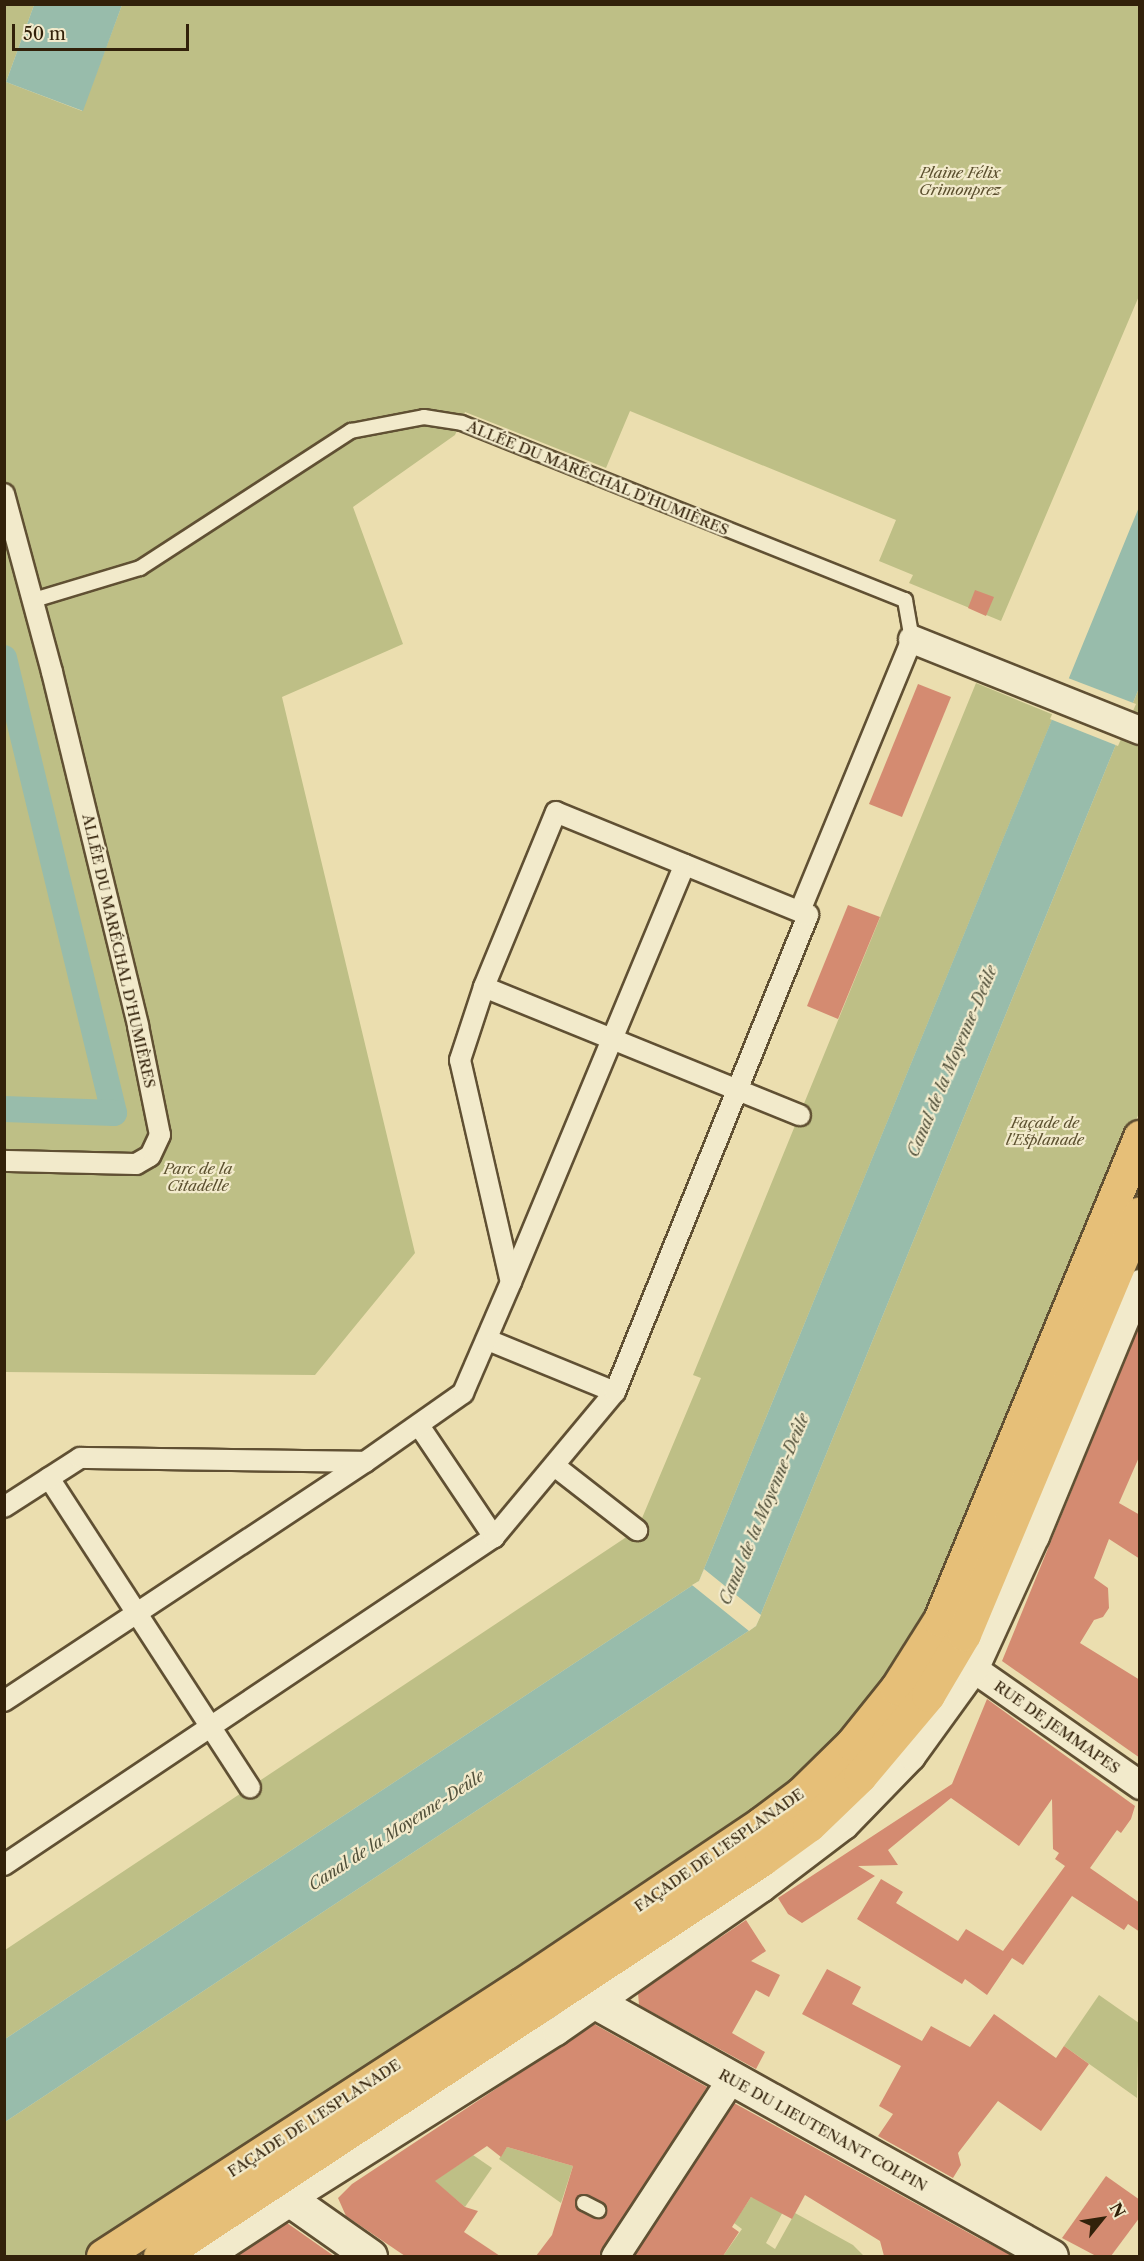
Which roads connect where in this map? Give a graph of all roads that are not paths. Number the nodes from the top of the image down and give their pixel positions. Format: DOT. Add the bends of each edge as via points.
graph roads {
  1 [pos="4,494"];
  2 [pos="34,600"];
  3 [pos="912,639"];
  4 [pos="1136,728"];
  5 [pos="685,865"];
  6 [pos="800,911"];
  7 [pos="484,987"];
  8 [pos="612,1039"];
  9 [pos="737,1090"];
  10 [pos="800,1115"];
  11 [pos="1140,1137"];
  12 [pos="4,1161"];
  13 [pos="1140,1213"];
  14 [pos="511,1282"];
  15 [pos="1140,1283"];
  16 [pos="1131,1329"];
  17 [pos="488,1340"];
  18 [pos="615,1392"];
  19 [pos="420,1427"];
  20 [pos="365,1462"];
  21 [pos="556,1467"];
  22 [pos="49,1478"];
  23 [pos="4,1507"];
  24 [pos="637,1530"];
  25 [pos="494,1537"];
  26 [pos="137,1613"];
  27 [pos="974,1669"];
  28 [pos="4,1701"];
  29 [pos="211,1727"];
  30 [pos="1140,1785"];
  31 [pos="250,1788"];
  32 [pos="4,1865"];
  33 [pos="541,1972"];
  34 [pos="582,1996"];
  35 [pos="731,2079"];
  36 [pos="289,2199"];
  37 [pos="584,2203"];
  38 [pos="598,2210"];
  39 [pos="103,2256"];
  40 [pos="160,2256"];
  41 [pos="202,2256"];
  42 [pos="370,2256"];
  43 [pos="615,2256"];
  44 [pos="1052,2256"];
  1 -- 2 [label="street, ALLÉE DU MARÉCHAL D'HUMIÈRES"];
  2 -- 3 [label="lane, ALLÉE DU MARÉCHAL D'HUMIÈRES" via="140,568 351,431 424,417 462,423 905,600"];
  2 -- 12 [label="street, ALLÉE DU MARÉCHAL D'HUMIÈRES" via="138,1026 160,1135 150,1156 136,1164"];
  3 -- 4 [label="street"];
  3 -- 6 [label="street"];
  5 -- 6 [label="street"];
  5 -- 7 [label="street" via="556,812"];
  5 -- 8 [label="street"];
  6 -- 9 [label="street" via="808,915"];
  7 -- 8 [label="street"];
  7 -- 14 [label="street" via="460,1060"];
  8 -- 9 [label="street"];
  8 -- 14 [label="street"];
  9 -- 10 [label="street"];
  9 -- 18 [label="street"];
  11 -- 33 [label="main road, FAÇADE DE L'ESPLANADE" via="945,1608 897,1688 846,1751 792,1801"];
  13 -- 34 [label="main road, FAÇADE DE L'ESPLANADE" via="986,1586 964,1634 928,1695 860,1776 809,1825"];
  14 -- 17 [label="street"];
  15 -- 16 [label="street, FAÇADE DE L'ESPLANADE"];
  16 -- 27 [label="street, FAÇADE DE L'ESPLANADE"];
  17 -- 18 [label="street"];
  17 -- 19 [label="street" via="463,1394"];
  18 -- 21 [label="street"];
  19 -- 20 [label="street"];
  19 -- 25 [label="street"];
  20 -- 22 [label="street" via="80,1458"];
  20 -- 26 [label="street"];
  21 -- 24 [label="street"];
  21 -- 25 [label="street"];
  22 -- 23 [label="street"];
  22 -- 26 [label="street"];
  25 -- 29 [label="street"];
  26 -- 28 [label="street"];
  26 -- 29 [label="street"];
  27 -- 30 [label="street, RUE DE JEMMAPES"];
  27 -- 34 [label="street, FAÇADE DE L'ESPLANADE" via="911,1756 844,1825 761,1888"];
  29 -- 31 [label="street"];
  29 -- 32 [label="street"];
  33 -- 34 [label="street, RUE DU LIEUTENANT COLPIN"];
  33 -- 39 [label="main road, FAÇADE DE L'ESPLANADE"];
  34 -- 35 [label="street, RUE DU LIEUTENANT COLPIN"];
  34 -- 36 [label="street, FAÇADE DE L'ESPLANADE"];
  34 -- 40 [label="main road, FAÇADE DE L'ESPLANADE"];
  35 -- 43 [label="street" via="627,2223"];
  35 -- 44 [label="street, RUE DU LIEUTENANT COLPIN"];
  36 -- 41 [label="street, FAÇADE DE L'ESPLANADE"];
  36 -- 42 [label="street"];
  37 -- 38 [label="lane"];
}
